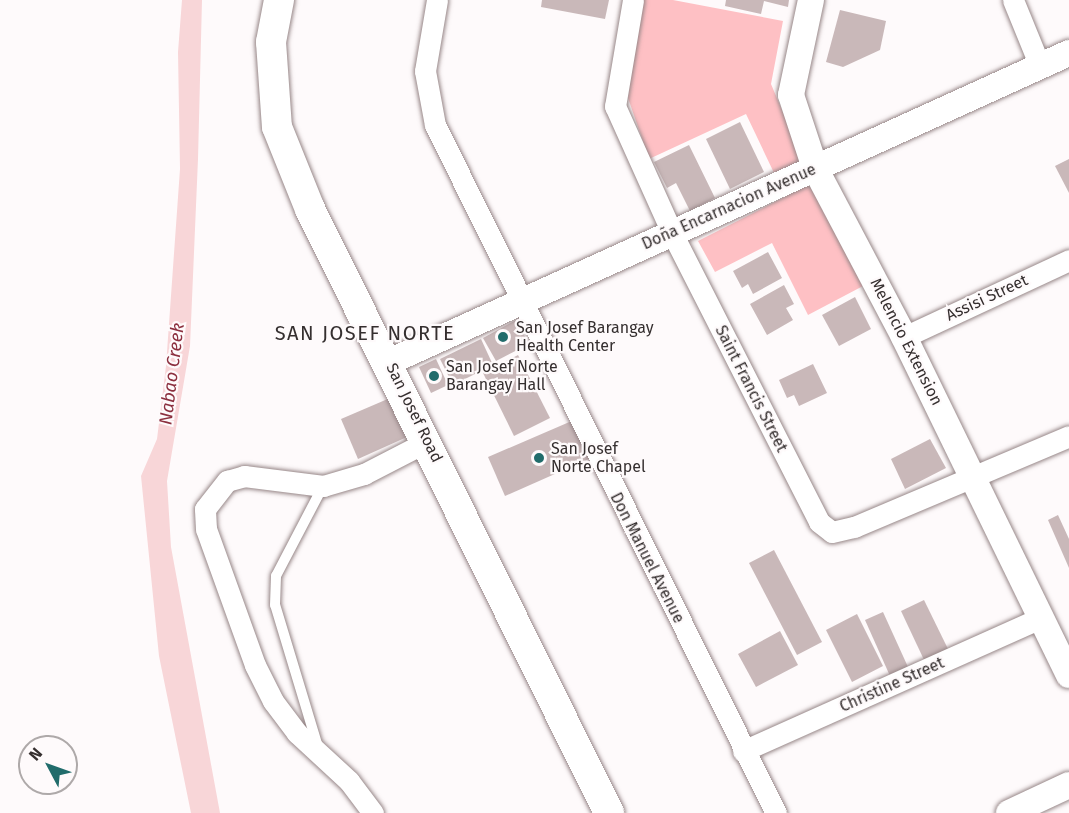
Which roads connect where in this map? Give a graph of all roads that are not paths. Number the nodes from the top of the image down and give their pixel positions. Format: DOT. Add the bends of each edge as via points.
graph roads {
  1 [pos="279,0"];
  2 [pos="437,0"];
  3 [pos="633,0"];
  4 [pos="811,0"];
  5 [pos="1013,0"];
  6 [pos="1069,53"];
  7 [pos="1040,66"];
  8 [pos="815,168"];
  9 [pos="672,233"];
  10 [pos="1069,260"];
  11 [pos="519,303"];
  12 [pos="904,337"];
  13 [pos="388,362"];
  14 [pos="1069,436"];
  15 [pos="428,441"];
  16 [pos="975,479"];
  17 [pos="323,486"];
  18 [pos="1041,618"];
  19 [pos="1069,675"];
  20 [pos="743,751"];
  21 [pos="322,758"];
  22 [pos="1069,785"];
  23 [pos="373,813"];
  24 [pos="609,813"];
  25 [pos="776,813"];
  26 [pos="1009,813"];
  1 -- 13 [label="main road, San Josef Road" via="271,42 277,127 310,209"];
  2 -- 11 [label="street, Don Manuel Avenue" via="425,71 435,125"];
  3 -- 9 [label="street, Saint Francis Street" via="615,106"];
  4 -- 8 [label="street, Melencio Extension" via="790,95"];
  5 -- 7 [label="street"];
  6 -- 7 [label="street, Doña Encarnacion Avenue"];
  7 -- 8 [label="street, Doña Encarnacion Avenue"];
  8 -- 9 [label="street, Doña Encarnacion Avenue"];
  8 -- 12 [label="street, Melencio Extension"];
  9 -- 11 [label="street, Doña Encarnacion Avenue"];
  9 -- 16 [label="street, Saint Francis Street" via="819,522 832,532 854,527"];
  10 -- 12 [label="street, Assisi Street"];
  11 -- 13 [label="street, Doña Encarnacion Avenue"];
  11 -- 20 [label="street, Don Manuel Avenue"];
  12 -- 16 [label="street, Melencio Extension"];
  13 -- 15 [label="main road, San Josef Road"];
  14 -- 16 [label="street, Saint Francis Street"];
  15 -- 17 [label="street" via="364,474"];
  15 -- 24 [label="main road, San Josef Road"];
  16 -- 18 [label="street, Melencio Extension"];
  17 -- 21 [label="lane" via="280,566 275,605"];
  17 -- 21 [label="street" via="244,476 227,481 205,509 206,529 255,665 273,700"];
  18 -- 19 [label="street, Melencio Extension"];
  18 -- 20 [label="street, Christine Street"];
  20 -- 25 [label="street, Don Manuel Avenue"];
  21 -- 23 [label="street" via="355,788"];
  22 -- 26 [label="street"];
}
